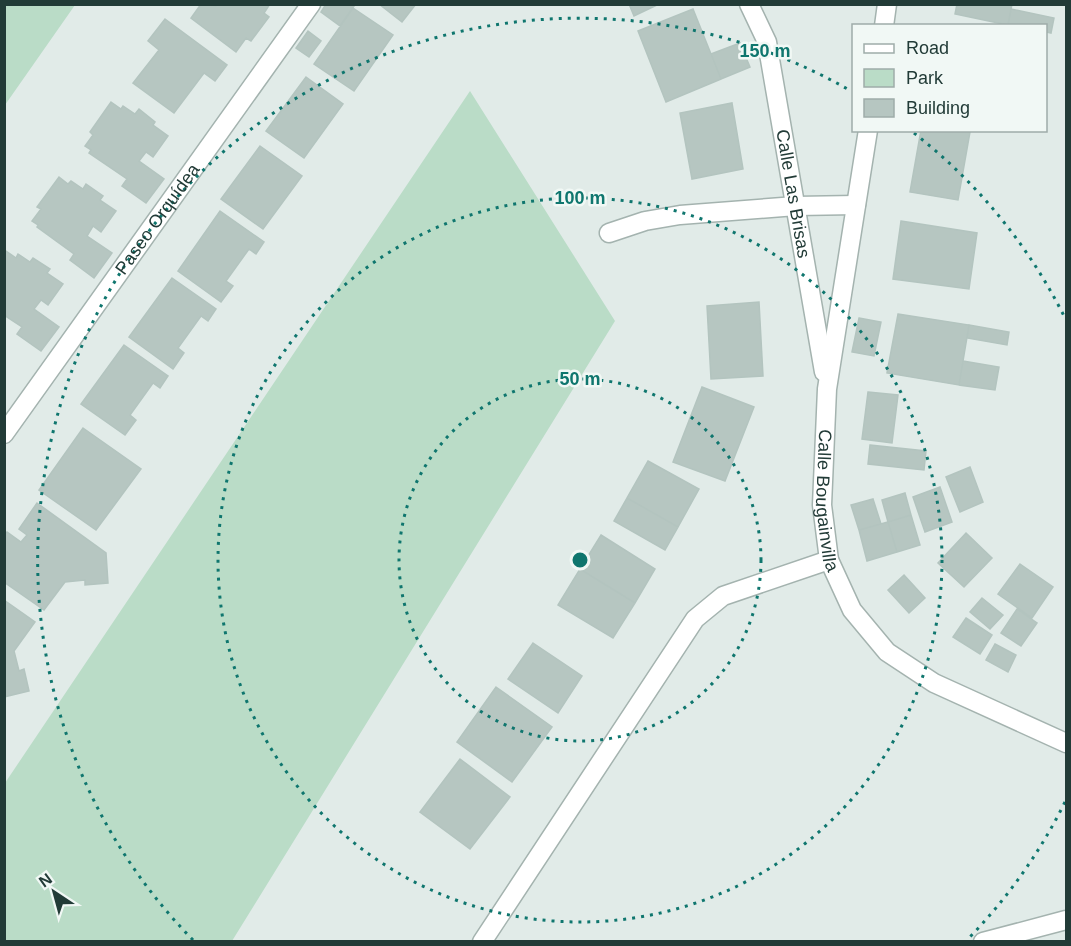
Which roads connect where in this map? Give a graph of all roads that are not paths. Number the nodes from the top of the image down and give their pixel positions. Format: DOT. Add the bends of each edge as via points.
graph roads {
  1 [pos="311,4"];
  2 [pos="749,4"];
  3 [pos="887,4"];
  4 [pos="884,24"];
  5 [pos="868,132"];
  6 [pos="856,205"];
  7 [pos="796,206"];
  8 [pos="609,233"];
  9 [pos="827,389"];
  10 [pos="4,434"];
  11 [pos="829,560"];
  12 [pos="1066,743"];
  13 [pos="1066,920"];
  14 [pos="482,942"];
  15 [pos="983,942"];
  1 -- 10 [label="street, Paseo Orquídea"];
  2 -- 7 [label="street, Calle Las Brisas" via="767,42"];
  3 -- 4 [label="street"];
  5 -- 6 [label="street, Calle Bougainvilla"];
  6 -- 7 [label="street"];
  6 -- 9 [label="street, Calle Bougainvilla"];
  7 -- 8 [label="street" via="680,215"];
  7 -- 9 [label="street, Calle Las Brisas"];
  9 -- 11 [label="street, Calle Bougainvilla" via="822,505"];
  11 -- 12 [label="street, Calle Bougainvilla" via="852,610 887,652 934,683"];
  11 -- 14 [label="street" via="723,596 695,619"];
  13 -- 15 [label="street"];
}
